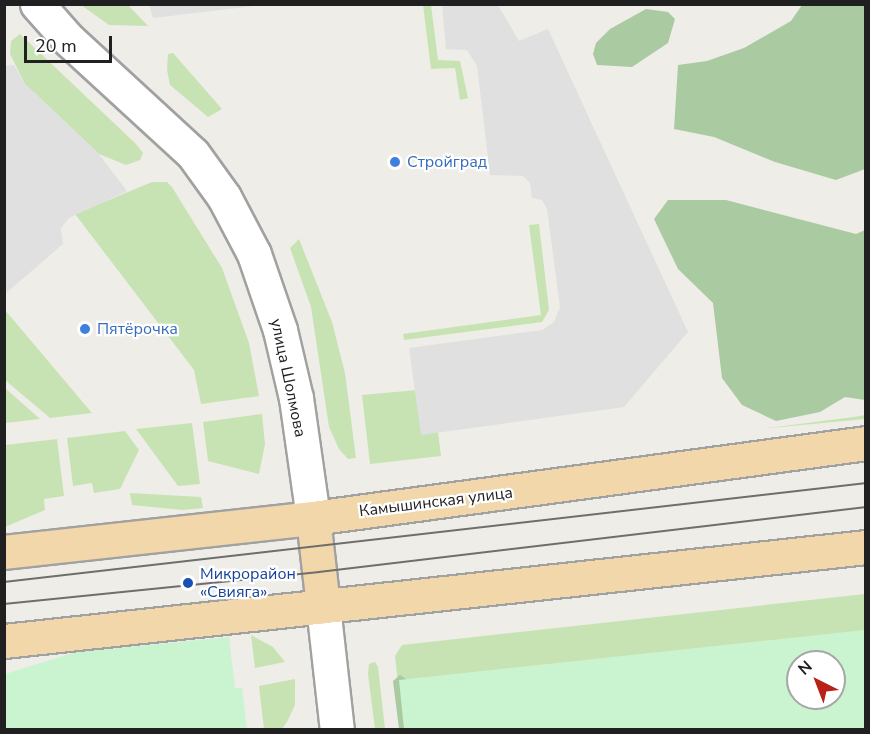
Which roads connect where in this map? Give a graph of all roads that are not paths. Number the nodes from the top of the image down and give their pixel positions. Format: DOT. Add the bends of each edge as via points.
graph roads {
  1 [pos="37,4"];
  2 [pos="866,443"];
  3 [pos="313,518"];
  4 [pos="866,547"];
  5 [pos="4,552"];
  6 [pos="323,606"];
  7 [pos="4,641"];
  8 [pos="337,729"];
  1 -- 3 [label="street, улица Шолмова" via="69,40 194,154 224,197 254,254 280,330 296,398"];
  2 -- 3 [label="main road, Камышинская улица"];
  3 -- 5 [label="main road, Камышинская улица"];
  3 -- 6 [label="main road, улица Шолмова"];
  4 -- 6 [label="main road"];
  6 -- 7 [label="main road"];
  6 -- 8 [label="street, улица Шолмова"];
}
